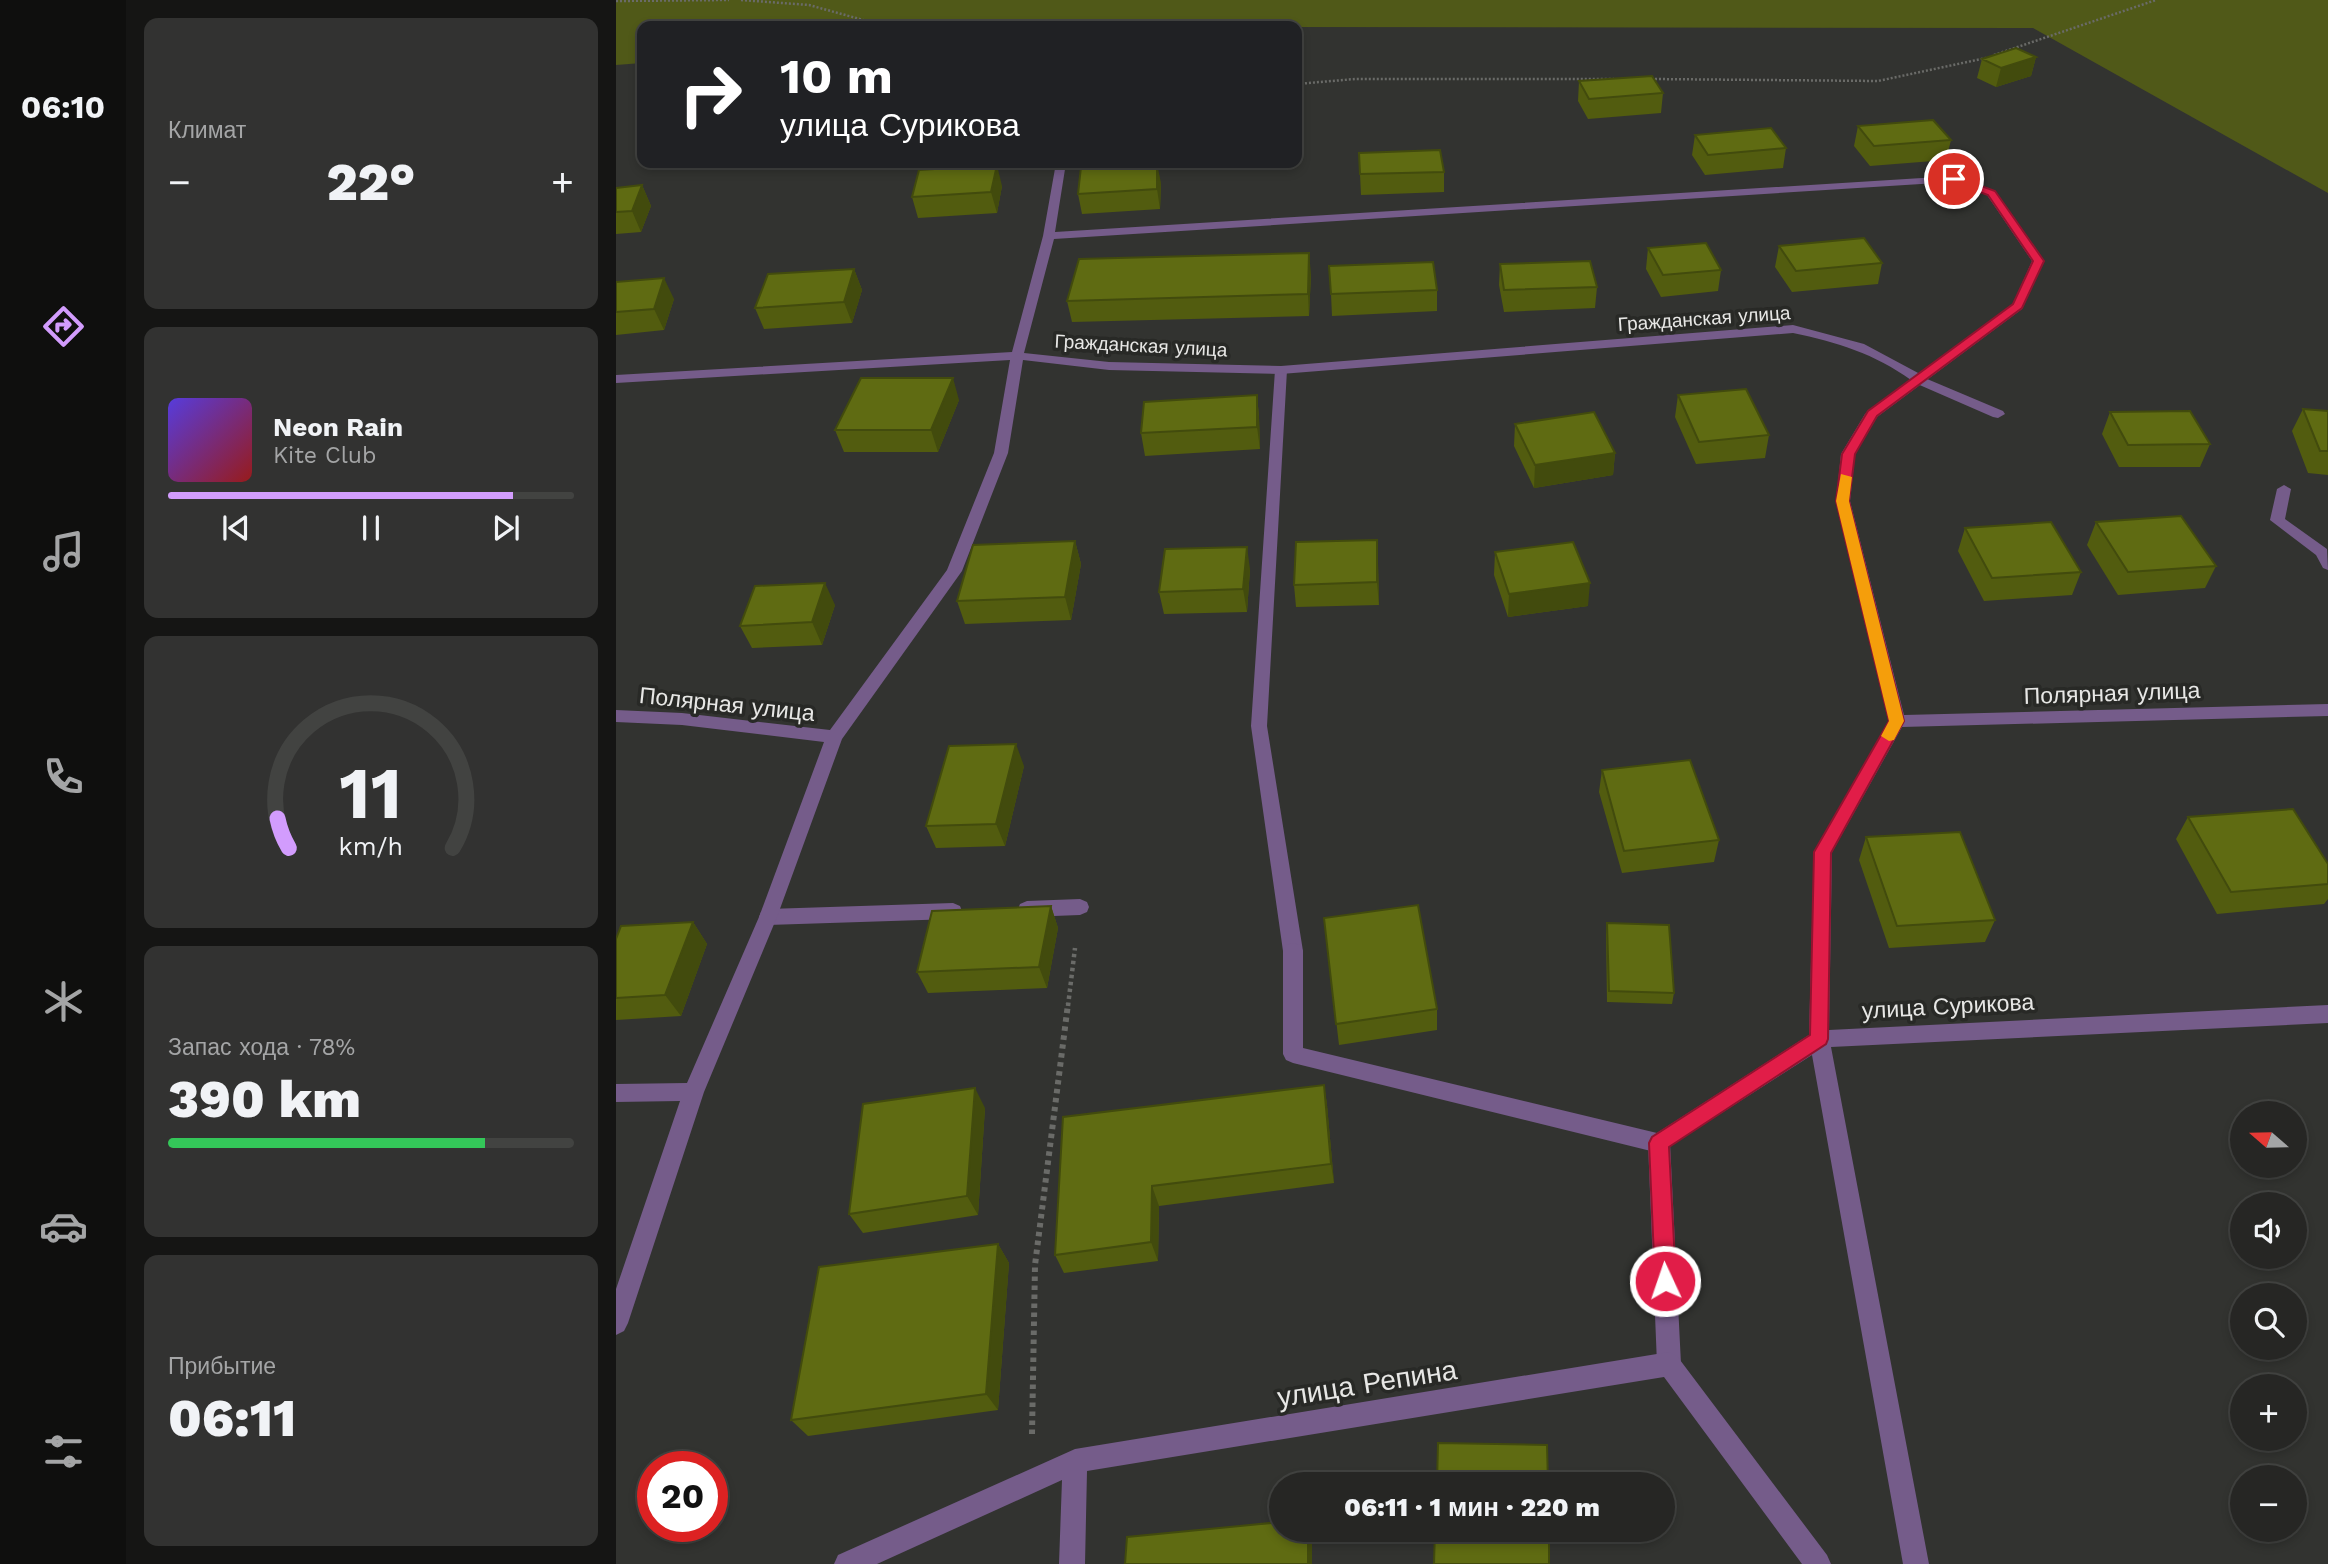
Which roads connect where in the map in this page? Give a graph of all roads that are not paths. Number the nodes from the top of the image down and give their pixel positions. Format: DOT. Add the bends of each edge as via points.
graph roads {
  1 [pos="1060,168"];
  2 [pos="1049,236"];
  3 [pos="1017,356"];
  4 [pos="1281,370"];
  5 [pos="616,379"];
  6 [pos="1920,380"];
  7 [pos="1998,414"];
  8 [pos="2284,489"];
  9 [pos="2328,565"];
  10 [pos="2328,710"];
  11 [pos="616,716"];
  12 [pos="1897,721"];
  13 [pos="834,737"];
  14 [pos="1080,907"];
  15 [pos="1012,909"];
  16 [pos="971,911"];
  17 [pos="768,917"];
  18 [pos="2328,1014"];
  19 [pos="1819,1039"];
  20 [pos="694,1092"];
  21 [pos="616,1093"];
  22 [pos="1659,1143"];
  23 [pos="616,1323"];
  24 [pos="1669,1364"];
  25 [pos="1075,1461"];
  26 [pos="847,1564"];
  27 [pos="1072,1564"];
  28 [pos="1818,1564"];
  29 [pos="1916,1564"];
  1 -- 2 [label="street"];
  2 -- 3 [label="street"];
  2 -- 6 [label="street" via="1954,179 1991,193 2038,261 2018,306"];
  3 -- 4 [label="street, Гражданская улица" via="1108,366"];
  3 -- 5 [label="street, Гражданская улица"];
  3 -- 13 [label="street" via="1001,453 954,571"];
  4 -- 6 [label="street, Гражданская улица" via="1793,329 1850,340 1888,357"];
  4 -- 22 [label="street" via="1259,726 1293,951 1293,1054"];
  6 -- 7 [label="street, Гражданская улица"];
  6 -- 12 [label="street" via="1872,414 1848,454 1843,501"];
  8 -- 9 [label="street" via="2277,520 2322,552"];
  10 -- 12 [label="street, Полярная улица"];
  11 -- 13 [label="street, Полярная улица"];
  12 -- 19 [label="street" via="1823,852"];
  13 -- 17 [label="street"];
  14 -- 15 [label="street"];
  16 -- 17 [label="street"];
  17 -- 20 [label="street"];
  18 -- 19 [label="street, улица Сурикова"];
  19 -- 22 [label="street"];
  19 -- 29 [label="street"];
  20 -- 21 [label="street"];
  20 -- 23 [label="street"];
  22 -- 24 [label="street"];
  24 -- 25 [label="street, улица Репина"];
  24 -- 28 [label="street"];
  25 -- 26 [label="street, улица Репина"];
  25 -- 27 [label="street"];
}
